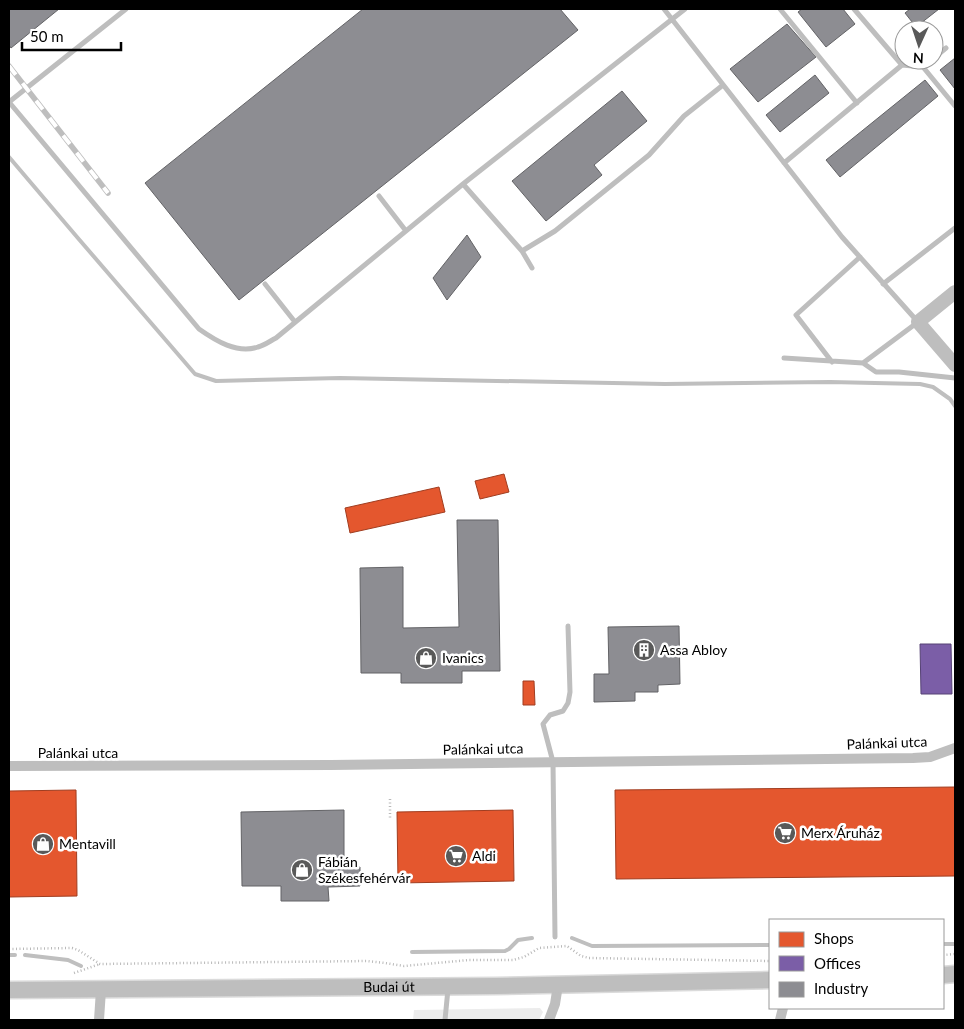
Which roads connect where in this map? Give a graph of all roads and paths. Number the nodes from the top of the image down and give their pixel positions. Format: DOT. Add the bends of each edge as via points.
graph roads {
  1 [pos="126,9"];
  2 [pos="664,9"];
  3 [pos="685,9"];
  4 [pos="780,9"];
  5 [pos="854,9"];
  6 [pos="672,20"];
  7 [pos="894,56"];
  8 [pos="896,70"];
  9 [pos="925,70"];
  10 [pos="723,85"];
  11 [pos="857,103"];
  12 [pos="955,106"];
  13 [pos="784,163"];
  14 [pos="463,184"];
  15 [pos="378,196"];
  16 [pos="955,228"];
  17 [pos="406,231"];
  18 [pos="522,251"];
  19 [pos="860,257"];
  20 [pos="532,268"];
  21 [pos="265,284"];
  22 [pos="883,284"];
  23 [pos="955,292"];
  24 [pos="295,322"];
  25 [pos="918,322"];
  26 [pos="784,358"];
  27 [pos="832,362"];
  28 [pos="863,363"];
  29 [pos="955,365"];
  30 [pos="955,378"];
  31 [pos="568,626"];
  32 [pos="955,748"];
  33 [pos="552,762"];
  34 [pos="9,766"];
  35 [pos="390,798"];
  36 [pos="390,820"];
  37 [pos="555,937"];
  38 [pos="9,949"];
  39 [pos="769,961"];
  40 [pos="100,964"];
  41 [pos="74,973"];
  42 [pos="769,980"];
  43 [pos="558,985"];
  44 [pos="449,986"];
  45 [pos="9,990"];
  46 [pos="101,990"];
  47 [pos="98,1020"];
  48 [pos="445,1020"];
  49 [pos="548,1020"];
  1 -- 24 [label="lane" via="9,102 199,329 223,344 256,348 276,338"];
  2 -- 6 [label="lane"];
  3 -- 6 [label="lane"];
  4 -- 11 [label="lane"];
  5 -- 7 [label="lane"];
  6 -- 10 [label="lane"];
  6 -- 14 [label="lane"];
  8 -- 11 [label="lane"];
  9 -- 12 [label="lane"];
  10 -- 13 [label="lane"];
  10 -- 18 [label="lane" via="684,116 648,155 555,231"];
  11 -- 13 [label="lane"];
  13 -- 19 [label="lane"];
  14 -- 17 [label="lane"];
  14 -- 18 [label="lane"];
  15 -- 17 [label="lane"];
  16 -- 22 [label="lane"];
  17 -- 24 [label="lane"];
  18 -- 20 [label="lane"];
  19 -- 22 [label="lane"];
  19 -- 27 [label="lane" via="796,315"];
  21 -- 24 [label="lane"];
  22 -- 25 [label="lane"];
  23 -- 25 [label="street"];
  25 -- 28 [label="lane"];
  25 -- 29 [label="street"];
  26 -- 27 [label="lane"];
  27 -- 28 [label="lane"];
  28 -- 30 [label="lane" via="876,372"];
  31 -- 33 [label="lane" via="568,703 563,711 550,715 543,724"];
  32 -- 33 [label="street, Palánkai utca" via="930,757 913,758"];
  33 -- 34 [label="street, Palánkai utca"];
  33 -- 37 [label="lane"];
  35 -- 36 [label="path"];
  38 -- 40 [label="path" via="72,948"];
  39 -- 40 [label="path" via="589,958 567,946 539,948 513,960 404,966 367,961"];
  40 -- 41 [label="path"];
  42 -- 43 [label="main road, Budai út"];
  43 -- 44 [label="main road, Budai út"];
  43 -- 49 [label="street"];
  44 -- 46 [label="main road, Budai út"];
  44 -- 48 [label="lane"];
  45 -- 46 [label="main road, Budai út"];
  46 -- 47 [label="street"];
}
